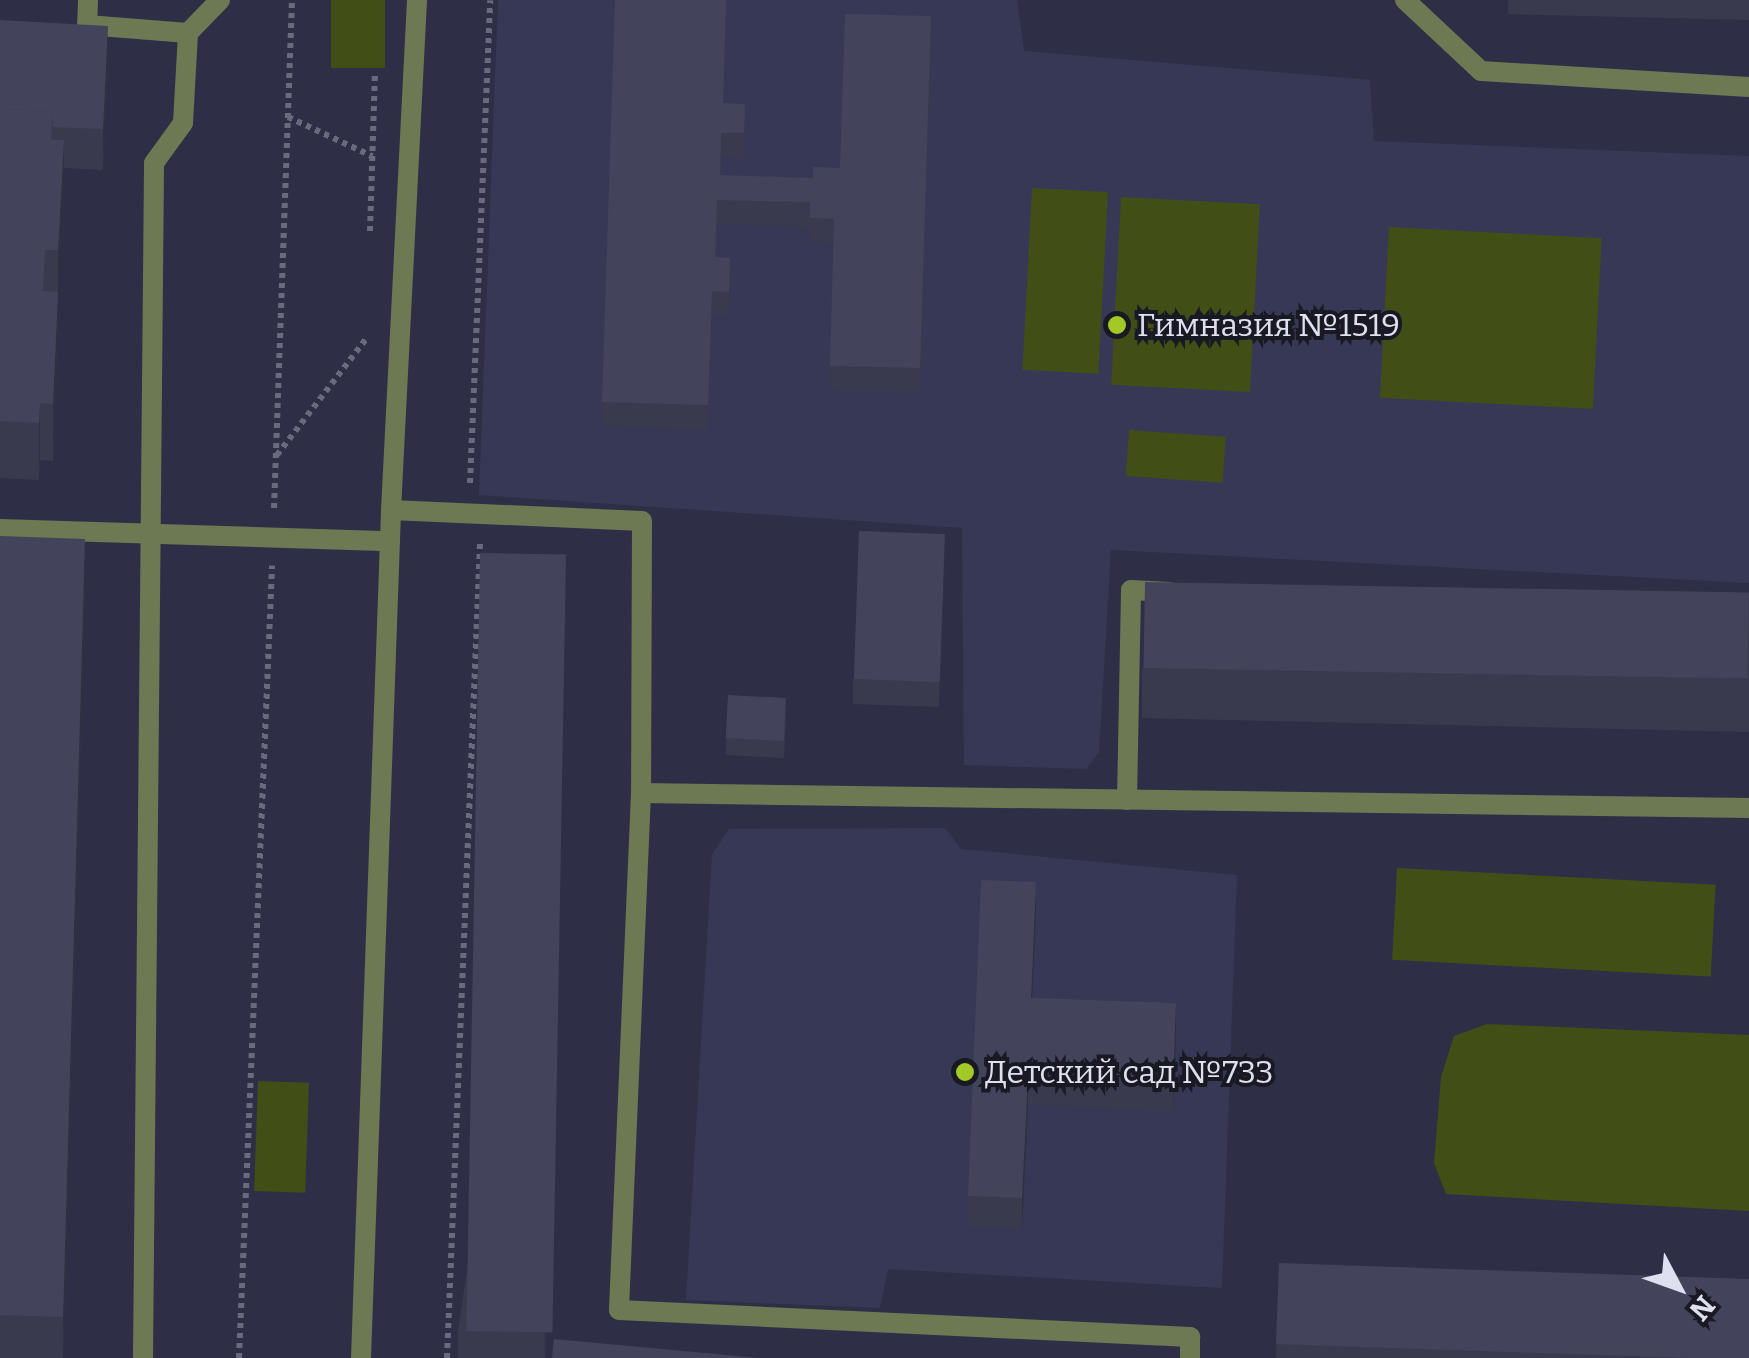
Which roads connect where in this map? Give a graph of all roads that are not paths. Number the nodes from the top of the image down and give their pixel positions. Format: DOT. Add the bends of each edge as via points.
graph roads {
  1 [pos="88,0"];
  2 [pos="220,0"];
  3 [pos="417,0"];
  4 [pos="1404,0"];
  5 [pos="188,33"];
  6 [pos="1749,87"];
  7 [pos="390,510"];
  8 [pos="0,529"];
  9 [pos="153,534"];
  10 [pos="390,541"];
  11 [pos="1191,592"];
  12 [pos="642,793"];
  13 [pos="1128,800"];
  14 [pos="1749,808"];
  15 [pos="143,1358"];
  16 [pos="361,1358"];
  17 [pos="1190,1358"];
  1 -- 5 [label="street" via="87,25"];
  2 -- 5 [label="street"];
  3 -- 7 [label="street"];
  4 -- 6 [label="street" via="1481,71"];
  5 -- 9 [label="street" via="183,123 154,163"];
  7 -- 10 [label="street"];
  7 -- 12 [label="street" via="642,522"];
  8 -- 9 [label="street"];
  9 -- 10 [label="street"];
  9 -- 15 [label="street"];
  10 -- 16 [label="street"];
  11 -- 13 [label="street" via="1131,590"];
  12 -- 13 [label="street"];
  12 -- 17 [label="street" via="618,1310 1190,1337"];
  13 -- 14 [label="street"];
}
